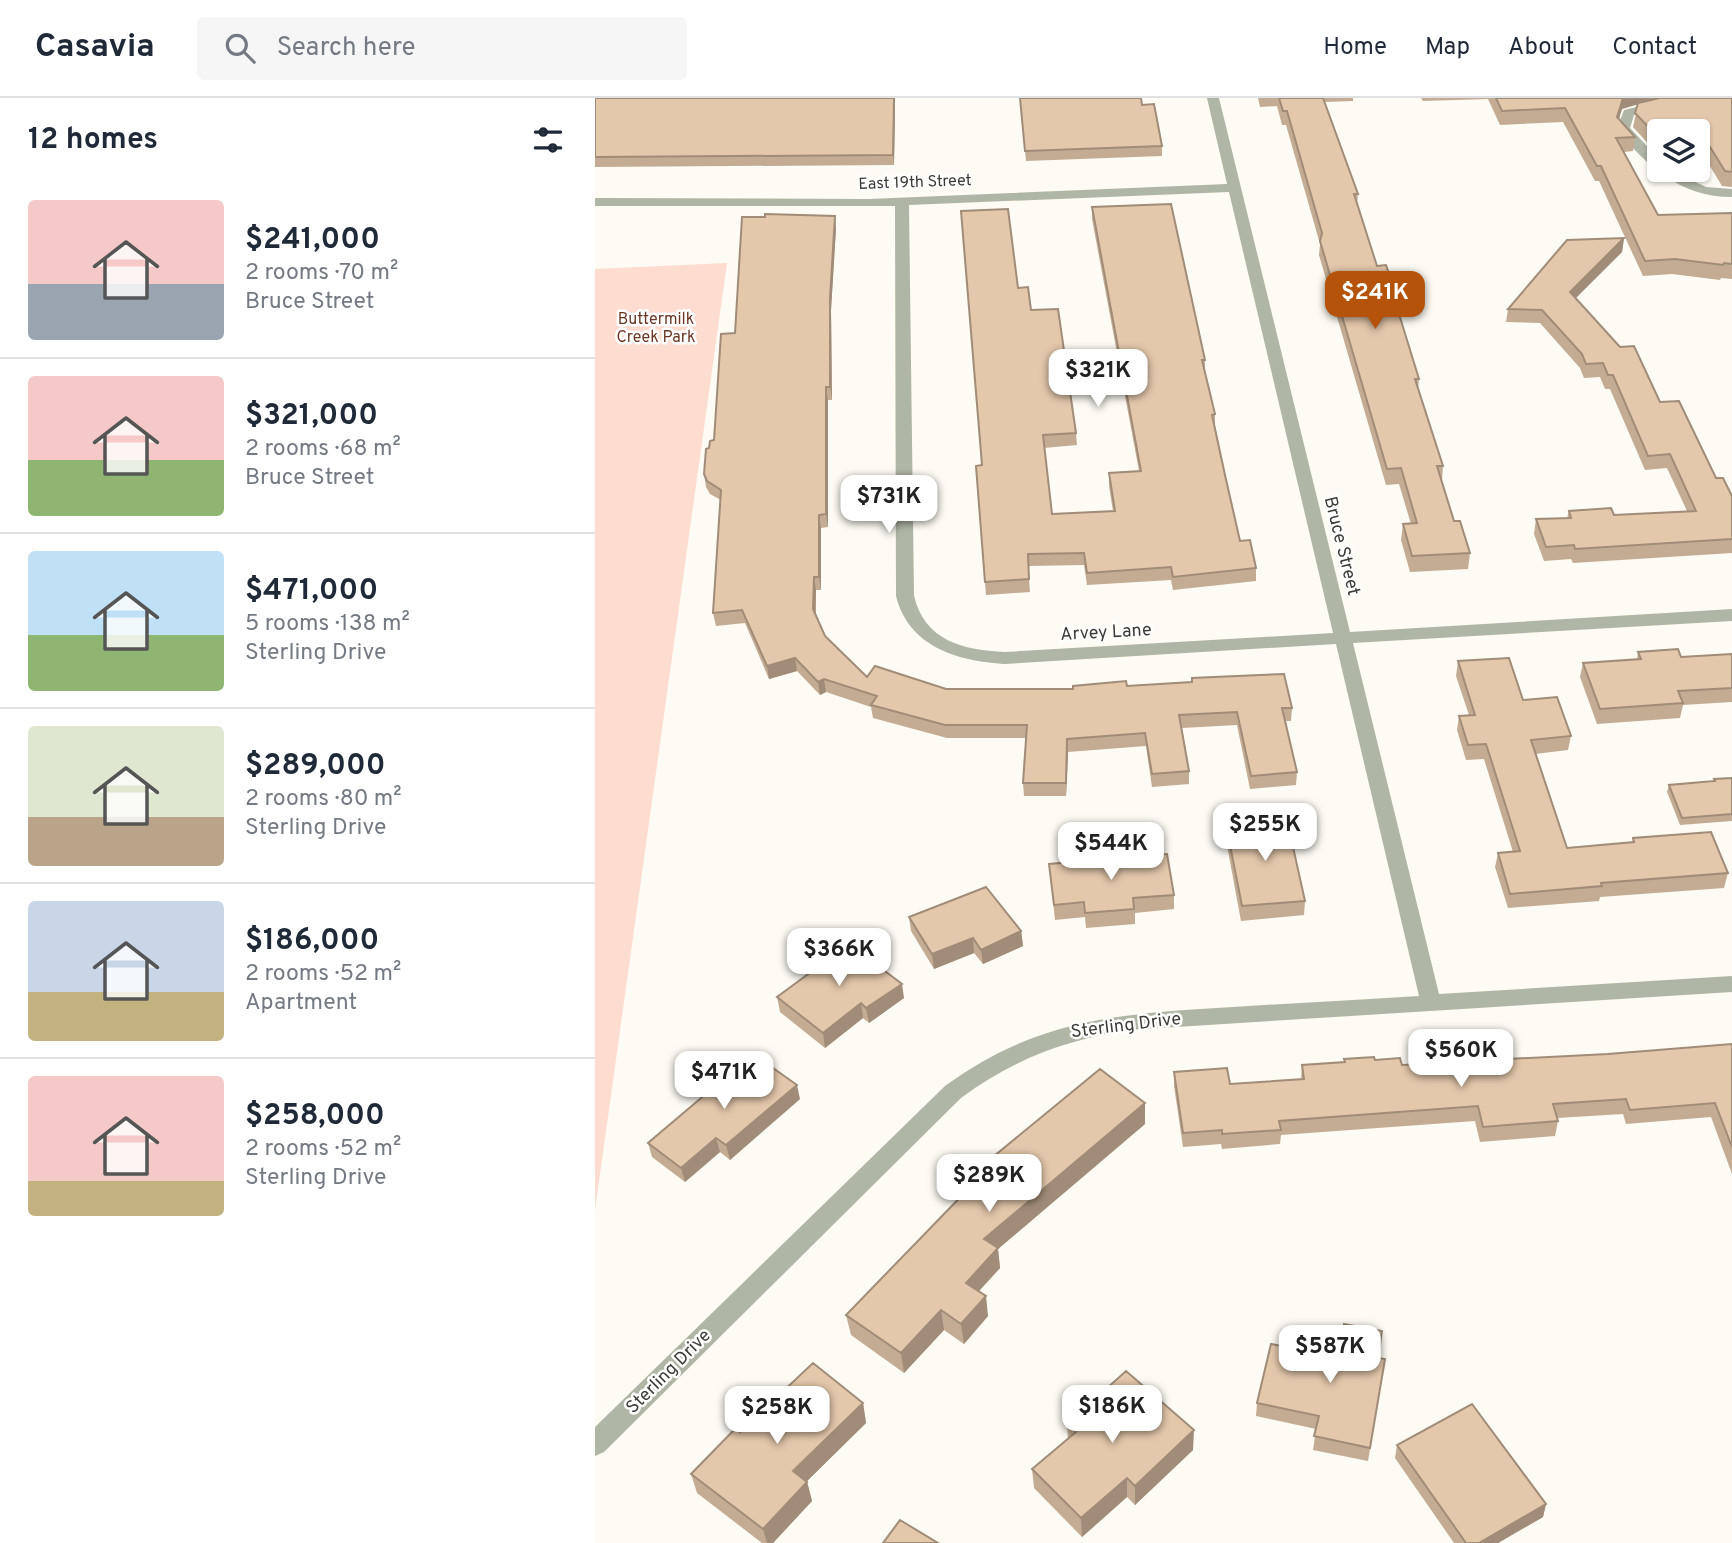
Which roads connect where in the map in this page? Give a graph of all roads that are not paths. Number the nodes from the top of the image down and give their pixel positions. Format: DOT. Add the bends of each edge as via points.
graph roads {
  1 [pos="1213,98"];
  2 [pos="1671,105"];
  3 [pos="1647,154"];
  4 [pos="1678,182"];
  5 [pos="1235,188"];
  6 [pos="1732,193"];
  7 [pos="902,201"];
  8 [pos="595,202"];
  9 [pos="1732,615"];
  10 [pos="1343,638"];
  11 [pos="1732,984"];
  12 [pos="1431,1003"];
  13 [pos="595,1444"];
  1 -- 5 [label="street, Bruce Street"];
  2 -- 3 [label="street" via="1628,113 1623,129"];
  4 -- 6 [label="street" via="1715,194"];
  5 -- 7 [label="street, East 19th Street"];
  5 -- 10 [label="street, Bruce Street"];
  7 -- 8 [label="street, East 19th Street"];
  7 -- 10 [label="street, Arvey Lane" via="905,596 920,629 944,646 996,658"];
  9 -- 10 [label="street, Arvey Lane"];
  10 -- 12 [label="street, Bruce Street"];
  11 -- 12 [label="street, Sterling Drive"];
  12 -- 13 [label="street, Sterling Drive" via="1102,1026 1052,1037 1005,1056 947,1097"];
}
